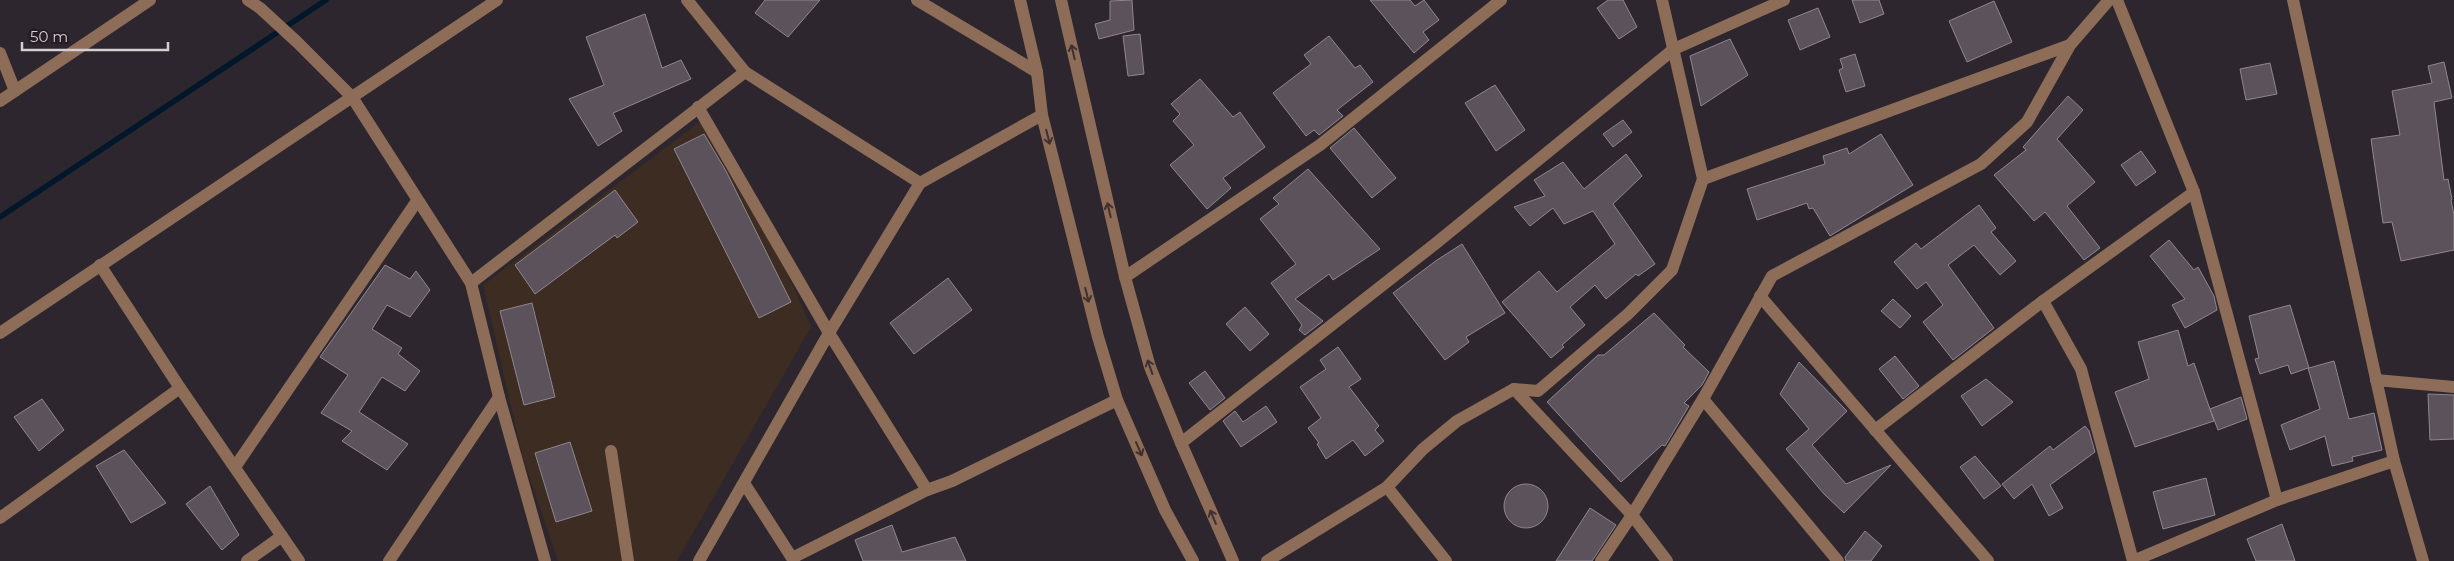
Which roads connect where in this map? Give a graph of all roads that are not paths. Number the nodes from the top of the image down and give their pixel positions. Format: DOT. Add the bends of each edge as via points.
graph roads {
  1 [pos="150,0"];
  2 [pos="248,0"];
  3 [pos="497,0"];
  4 [pos="687,0"];
  5 [pos="917,0"];
  6 [pos="1020,0"];
  7 [pos="1061,0"];
  8 [pos="1501,0"];
  9 [pos="1662,0"];
  10 [pos="1784,0"];
  11 [pos="2109,0"];
  12 [pos="2117,0"];
  13 [pos="2293,0"];
  14 [pos="2070,45"];
  15 [pos="1674,49"];
  16 [pos="0,54"];
  17 [pos="745,72"];
  18 [pos="1037,72"];
  19 [pos="15,91"];
  20 [pos="352,97"];
  21 [pos="0,101"];
  22 [pos="698,108"];
  23 [pos="1042,115"];
  24 [pos="1703,179"];
  25 [pos="920,183"];
  26 [pos="2194,192"];
  27 [pos="417,201"];
  28 [pos="100,265"];
  29 [pos="1125,277"];
  30 [pos="471,283"];
  31 [pos="1760,296"];
  32 [pos="2043,301"];
  33 [pos="0,332"];
  34 [pos="829,333"];
  35 [pos="2376,380"];
  36 [pos="2454,387"];
  37 [pos="180,388"];
  38 [pos="1514,389"];
  39 [pos="499,397"];
  40 [pos="1703,399"];
  41 [pos="1118,400"];
  42 [pos="1875,430"];
  43 [pos="1181,444"];
  44 [pos="611,451"];
  45 [pos="2394,461"];
  46 [pos="235,467"];
  47 [pos="744,483"];
  48 [pos="1388,488"];
  49 [pos="927,490"];
  50 [pos="2277,500"];
  51 [pos="1632,515"];
  52 [pos="0,518"];
  53 [pos="282,536"];
  54 [pos="794,559"];
  55 [pos="247,561"];
  56 [pos="299,561"];
  57 [pos="389,561"];
  58 [pos="545,561"];
  59 [pos="628,561"];
  60 [pos="699,561"];
  61 [pos="1193,561"];
  62 [pos="1234,561"];
  63 [pos="1267,561"];
  64 [pos="1446,561"];
  65 [pos="1601,561"];
  66 [pos="1667,561"];
  67 [pos="1838,561"];
  68 [pos="1988,561"];
  69 [pos="2423,561"];
  1 -- 19 [label="street"];
  2 -- 20 [label="street" via="297,42"];
  3 -- 20 [label="street"];
  4 -- 17 [label="street"];
  5 -- 18 [label="street"];
  6 -- 18 [label="street"];
  29 -- 7 [label="street, one-way"];
  8 -- 29 [label="street" via="1320,145"];
  9 -- 15 [label="street"];
  10 -- 15 [label="street"];
  11 -- 14 [label="street"];
  12 -- 26 [label="street"];
  13 -- 35 [label="street"];
  14 -- 24 [label="street"];
  14 -- 31 [label="street" via="2027,122 1981,164 1772,276"];
  15 -- 24 [label="street"];
  15 -- 43 [label="street" via="1435,244"];
  16 -- 19 [label="street"];
  17 -- 22 [label="street"];
  17 -- 25 [label="street"];
  18 -- 23 [label="street"];
  19 -- 21 [label="street"];
  20 -- 27 [label="street"];
  20 -- 28 [label="street"];
  22 -- 30 [label="street"];
  22 -- 34 [label="street"];
  23 -- 25 [label="street"];
  23 -- 41 [label="street, one-way" via="1098,337"];
  24 -- 38 [label="street" via="1672,270 1628,314 1538,391"];
  25 -- 34 [label="street"];
  26 -- 32 [label="street"];
  26 -- 50 [label="street"];
  27 -- 30 [label="street"];
  27 -- 46 [label="street"];
  28 -- 33 [label="street"];
  28 -- 37 [label="street"];
  43 -- 29 [label="street, one-way" via="1150,367"];
  30 -- 39 [label="street"];
  31 -- 40 [label="street"];
  31 -- 42 [label="street"];
  32 -- 42 [label="street"];
  32 -- 50 [label="street" via="2081,369 2133,561"];
  34 -- 47 [label="street"];
  34 -- 49 [label="street"];
  35 -- 36 [label="street"];
  35 -- 45 [label="street"];
  37 -- 46 [label="street"];
  37 -- 52 [label="street"];
  38 -- 48 [label="street" via="1457,421 1423,449"];
  38 -- 51 [label="street"];
  39 -- 57 [label="street"];
  39 -- 58 [label="street"];
  40 -- 51 [label="street"];
  40 -- 67 [label="street"];
  41 -- 49 [label="street" via="952,481"];
  41 -- 61 [label="street, one-way" via="1165,510"];
  42 -- 68 [label="street"];
  62 -- 43 [label="street, one-way"];
  44 -- 59 [label="street"];
  45 -- 50 [label="street"];
  45 -- 69 [label="street"];
  46 -- 53 [label="street"];
  47 -- 54 [label="street"];
  47 -- 60 [label="street"];
  48 -- 63 [label="street"];
  48 -- 64 [label="street"];
  49 -- 54 [label="street"];
  51 -- 65 [label="street"];
  51 -- 66 [label="street"];
  53 -- 55 [label="street"];
  53 -- 56 [label="street"];
}
